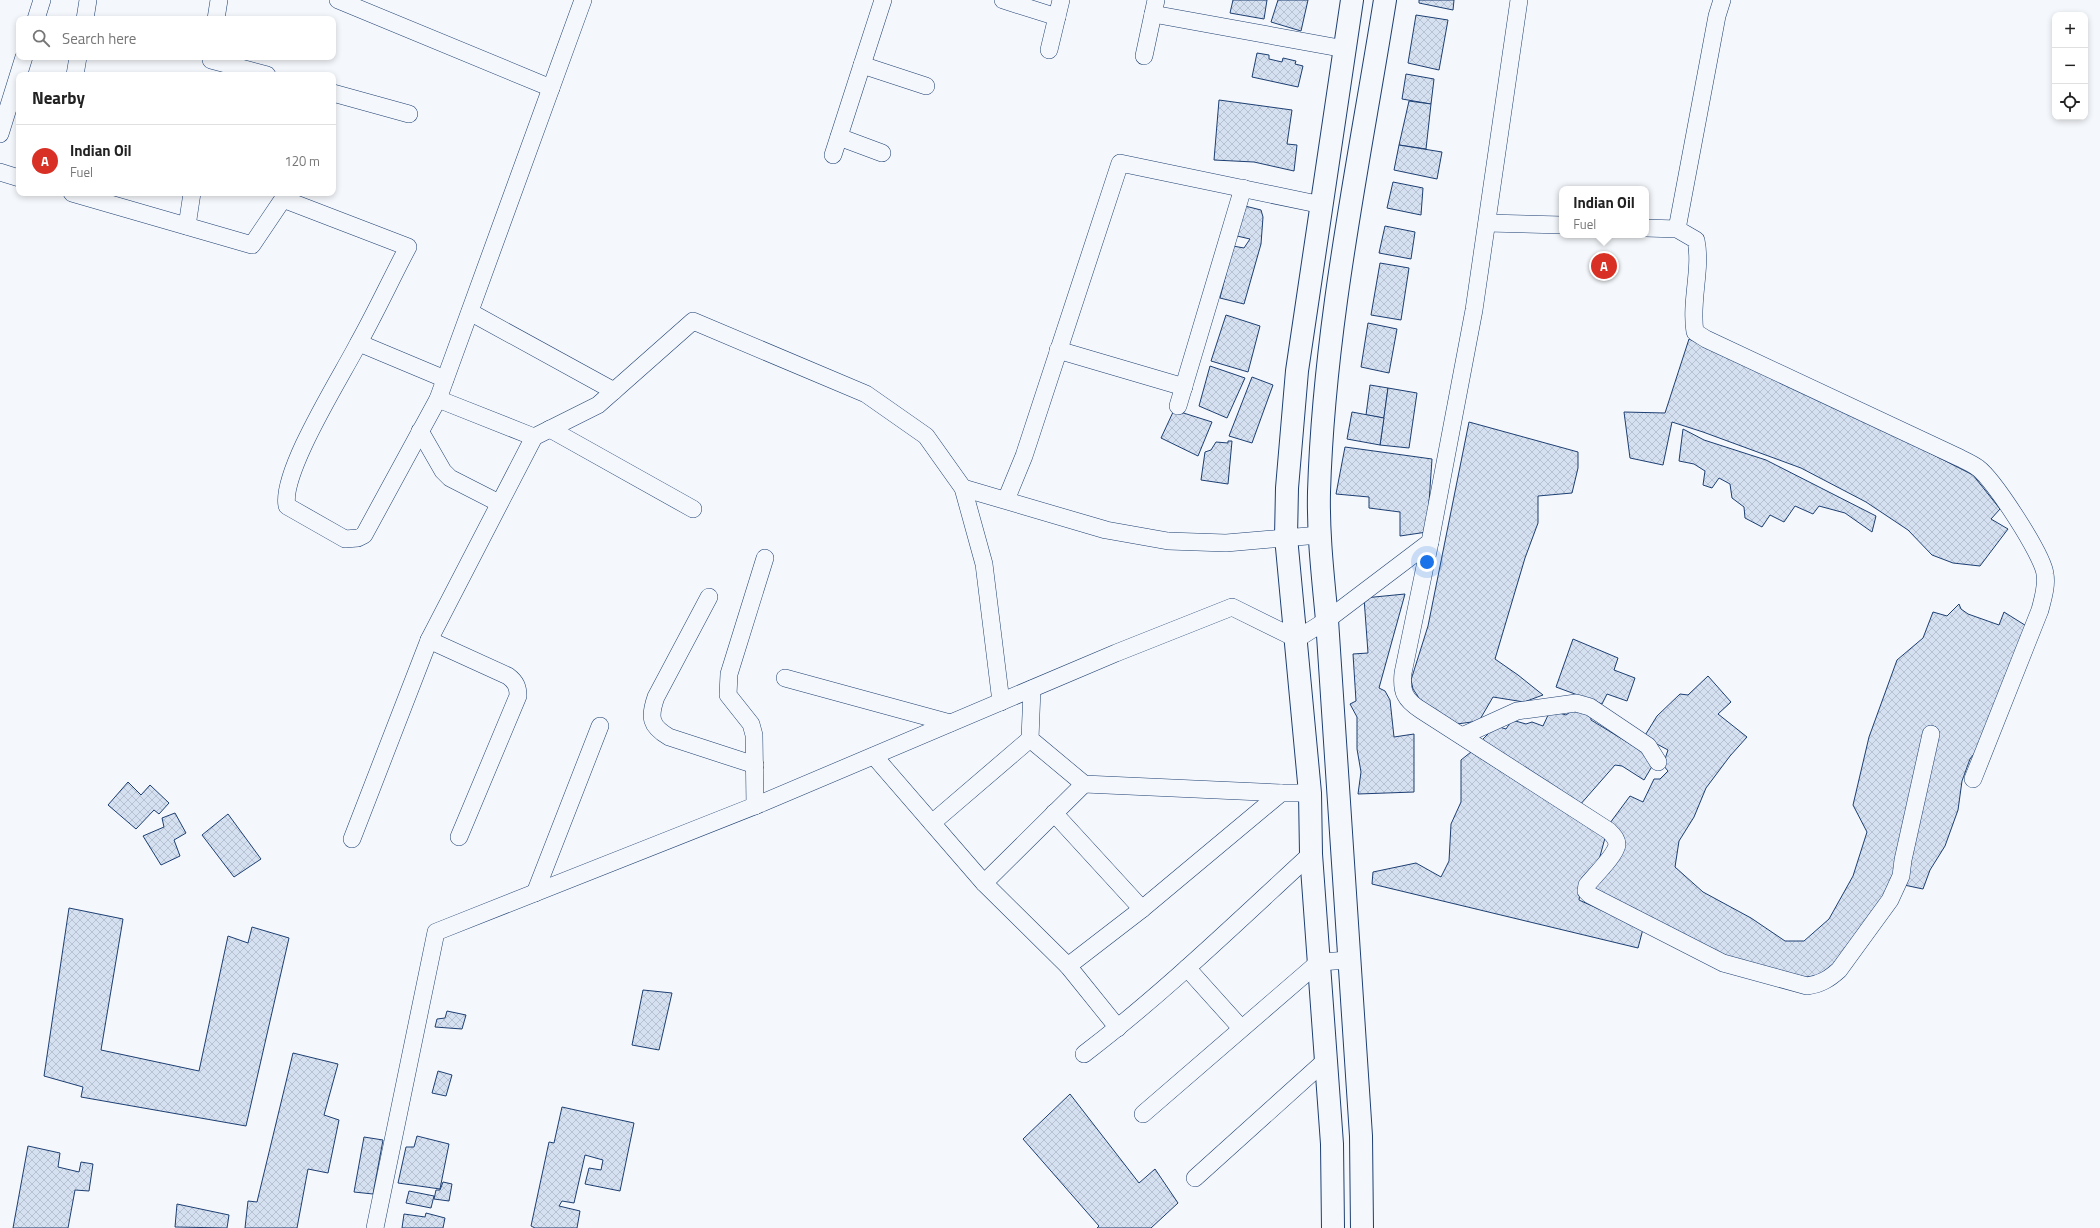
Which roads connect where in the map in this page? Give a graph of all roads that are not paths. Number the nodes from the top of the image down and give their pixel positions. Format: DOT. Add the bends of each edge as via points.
graph roads {
  1 [pos="42,0"];
  2 [pos="88,0"];
  3 [pos="219,0"];
  4 [pos="338,0"];
  5 [pos="583,0"];
  6 [pos="882,0"];
  7 [pos="1003,0"];
  8 [pos="1061,0"];
  9 [pos="1352,0"];
  10 [pos="1386,0"];
  11 [pos="1519,0"];
  12 [pos="1722,0"];
  13 [pos="1155,7"];
  14 [pos="37,16"];
  15 [pos="85,16"];
  16 [pos="216,16"];
  17 [pos="1057,17"];
  18 [pos="1345,49"];
  19 [pos="1049,50"];
  20 [pos="1144,56"];
  21 [pos="23,60"];
  22 [pos="78,60"];
  23 [pos="210,64"];
  24 [pos="862,65"];
  25 [pos="19,72"];
  26 [pos="76,72"];
  27 [pos="251,72"];
  28 [pos="16,83"];
  29 [pos="926,86"];
  30 [pos="551,88"];
  31 [pos="336,94"];
  32 [pos="408,114"];
  33 [pos="0,134"];
  34 [pos="839,137"];
  35 [pos="882,152"];
  36 [pos="833,155"];
  37 [pos="0,172"];
  38 [pos="16,177"];
  39 [pos="1243,188"];
  40 [pos="83,196"];
  41 [pos="192,196"];
  42 [pos="1322,205"];
  43 [pos="1487,223"];
  44 [pos="1559,225"];
  45 [pos="188,226"];
  46 [pos="1649,228"];
  47 [pos="1677,229"];
  48 [pos="470,312"];
  49 [pos="359,343"];
  50 [pos="1058,350"];
  51 [pos="445,379"];
  52 [pos="1184,386"];
  53 [pos="614,391"];
  54 [pos="438,399"];
  55 [pos="1178,406"];
  56 [pos="550,429"];
  57 [pos="420,431"];
  58 [pos="534,437"];
  59 [pos="963,488"];
  60 [pos="1006,500"];
  61 [pos="499,503"];
  62 [pos="693,509"];
  63 [pos="1319,535"];
  64 [pos="1286,537"];
  65 [pos="1430,542"];
  66 [pos="765,558"];
  67 [pos="709,597"];
  68 [pos="1327,620"];
  69 [pos="1297,639"];
  70 [pos="429,640"];
  71 [pos="785,678"];
  72 [pos="1032,689"];
  73 [pos="1001,702"];
  74 [pos="950,723"];
  75 [pos="600,726"];
  76 [pos="1931,734"];
  77 [pos="1462,736"];
  78 [pos="1030,739"];
  79 [pos="874,756"];
  80 [pos="1658,762"];
  81 [pos="755,765"];
  82 [pos="1973,780"];
  83 [pos="1084,784"];
  84 [pos="1281,793"];
  85 [pos="1310,793"];
  86 [pos="755,806"];
  87 [pos="1054,813"];
  88 [pos="932,823"];
  89 [pos="460,837"];
  90 [pos="352,839"];
  91 [pos="1311,854"];
  92 [pos="984,883"];
  93 [pos="535,893"];
  94 [pos="1142,910"];
  95 [pos="1350,960"];
  96 [pos="1320,962"];
  97 [pos="1068,966"];
  98 [pos="1187,968"];
  99 [pos="1118,1028"];
  100 [pos="1241,1028"];
  101 [pos="1084,1054"];
  102 [pos="1326,1060"];
  103 [pos="1143,1114"];
  104 [pos="1195,1178"];
  105 [pos="374,1228"];
  106 [pos="1333,1228"];
  107 [pos="1362,1228"];
  1 -- 14 [label="street"];
  2 -- 15 [label="street"];
  3 -- 16 [label="street"];
  4 -- 30 [label="street"];
  5 -- 30 [label="street"];
  6 -- 24 [label="street"];
  7 -- 17 [label="street"];
  8 -- 17 [label="street"];
  9 -- 18 [label="highway"];
  10 -- 63 [label="highway" via="1326,377"];
  11 -- 43 [label="street"];
  12 -- 47 [label="street"];
  13 -- 18 [label="street"];
  13 -- 20 [label="street"];
  17 -- 19 [label="street"];
  18 -- 42 [label="highway"];
  21 -- 25 [label="street"];
  22 -- 26 [label="street"];
  23 -- 27 [label="street"];
  24 -- 29 [label="street"];
  24 -- 34 [label="street"];
  28 -- 33 [label="street"];
  30 -- 48 [label="street"];
  31 -- 32 [label="street"];
  34 -- 35 [label="street"];
  34 -- 36 [label="street"];
  37 -- 38 [label="street"];
  39 -- 42 [label="street"];
  39 -- 50 [label="street" via="1120,163"];
  39 -- 52 [label="street"];
  40 -- 45 [label="street"];
  41 -- 45 [label="street"];
  42 -- 64 [label="highway" via="1297,371 1287,488"];
  43 -- 44 [label="street"];
  43 -- 65 [label="street" via="1474,310"];
  45 -- 49 [label="street" via="252,245 283,199 408,247"];
  46 -- 47 [label="street"];
  47 -- 82 [label="street" via="1696,240 1698,252 1692,314 1695,332 1960,458 1978,469 2000,492 2038,557 2045,572 2046,585 2040,610"];
  48 -- 51 [label="street"];
  48 -- 53 [label="street"];
  49 -- 51 [label="street"];
  49 -- 57 [label="street" via="310,431 287,488 287,506 345,539 364,535"];
  50 -- 52 [label="street"];
  50 -- 60 [label="street" via="1024,456"];
  51 -- 54 [label="street"];
  52 -- 55 [label="street"];
  53 -- 56 [label="street" via="598,405"];
  53 -- 59 [label="street" via="692,320 866,394 926,436"];
  54 -- 57 [label="street"];
  54 -- 58 [label="street"];
  56 -- 58 [label="street"];
  56 -- 62 [label="street"];
  57 -- 61 [label="street" via="443,471 450,478"];
  58 -- 61 [label="street"];
  59 -- 60 [label="street"];
  59 -- 73 [label="street" via="984,564"];
  60 -- 64 [label="street" via="1106,530 1168,541 1226,543"];
  61 -- 70 [label="street"];
  63 -- 64 [label="street"];
  63 -- 68 [label="highway"];
  64 -- 69 [label="highway"];
  65 -- 68 [label="street"];
  65 -- 77 [label="street" via="1402,687 1405,697 1412,704"];
  66 -- 81 [label="street" via="727,687 728,695 751,724"];
  67 -- 81 [label="street" via="656,697 652,721 659,731 669,737"];
  68 -- 69 [label="street"];
  68 -- 95 [label="highway"];
  69 -- 72 [label="street" via="1232,607"];
  69 -- 85 [label="highway"];
  70 -- 89 [label="street" via="508,676 515,681 518,690 518,696"];
  70 -- 90 [label="street"];
  71 -- 74 [label="street"];
  72 -- 73 [label="street"];
  72 -- 78 [label="street"];
  73 -- 74 [label="street"];
  74 -- 79 [label="street"];
  75 -- 93 [label="street"];
  76 -- 77 [label="street" via="1897,886 1890,900 1839,970 1819,984 1807,986 1723,963 1590,895 1586,891 1587,884 1613,853 1617,846 1616,839 1609,831"];
  77 -- 80 [label="street" via="1517,711 1576,703 1590,707 1648,746"];
  78 -- 83 [label="street"];
  78 -- 88 [label="street"];
  79 -- 86 [label="street"];
  79 -- 88 [label="street"];
  81 -- 86 [label="street"];
  83 -- 84 [label="street"];
  83 -- 87 [label="street"];
  84 -- 85 [label="street"];
  84 -- 94 [label="street"];
  85 -- 91 [label="highway"];
  86 -- 93 [label="street"];
  87 -- 92 [label="street"];
  87 -- 94 [label="street"];
  88 -- 92 [label="street"];
  91 -- 96 [label="highway"];
  91 -- 98 [label="street"];
  92 -- 97 [label="street"];
  93 -- 105 [label="street" via="436,932"];
  94 -- 97 [label="street"];
  95 -- 96 [label="street"];
  95 -- 107 [label="highway" via="1361,1136"];
  96 -- 100 [label="street"];
  96 -- 102 [label="highway"];
  97 -- 99 [label="street"];
  98 -- 99 [label="street"];
  98 -- 100 [label="street"];
  99 -- 101 [label="street"];
  100 -- 103 [label="street"];
  102 -- 104 [label="street"];
  102 -- 106 [label="highway" via="1332,1144"];
}
